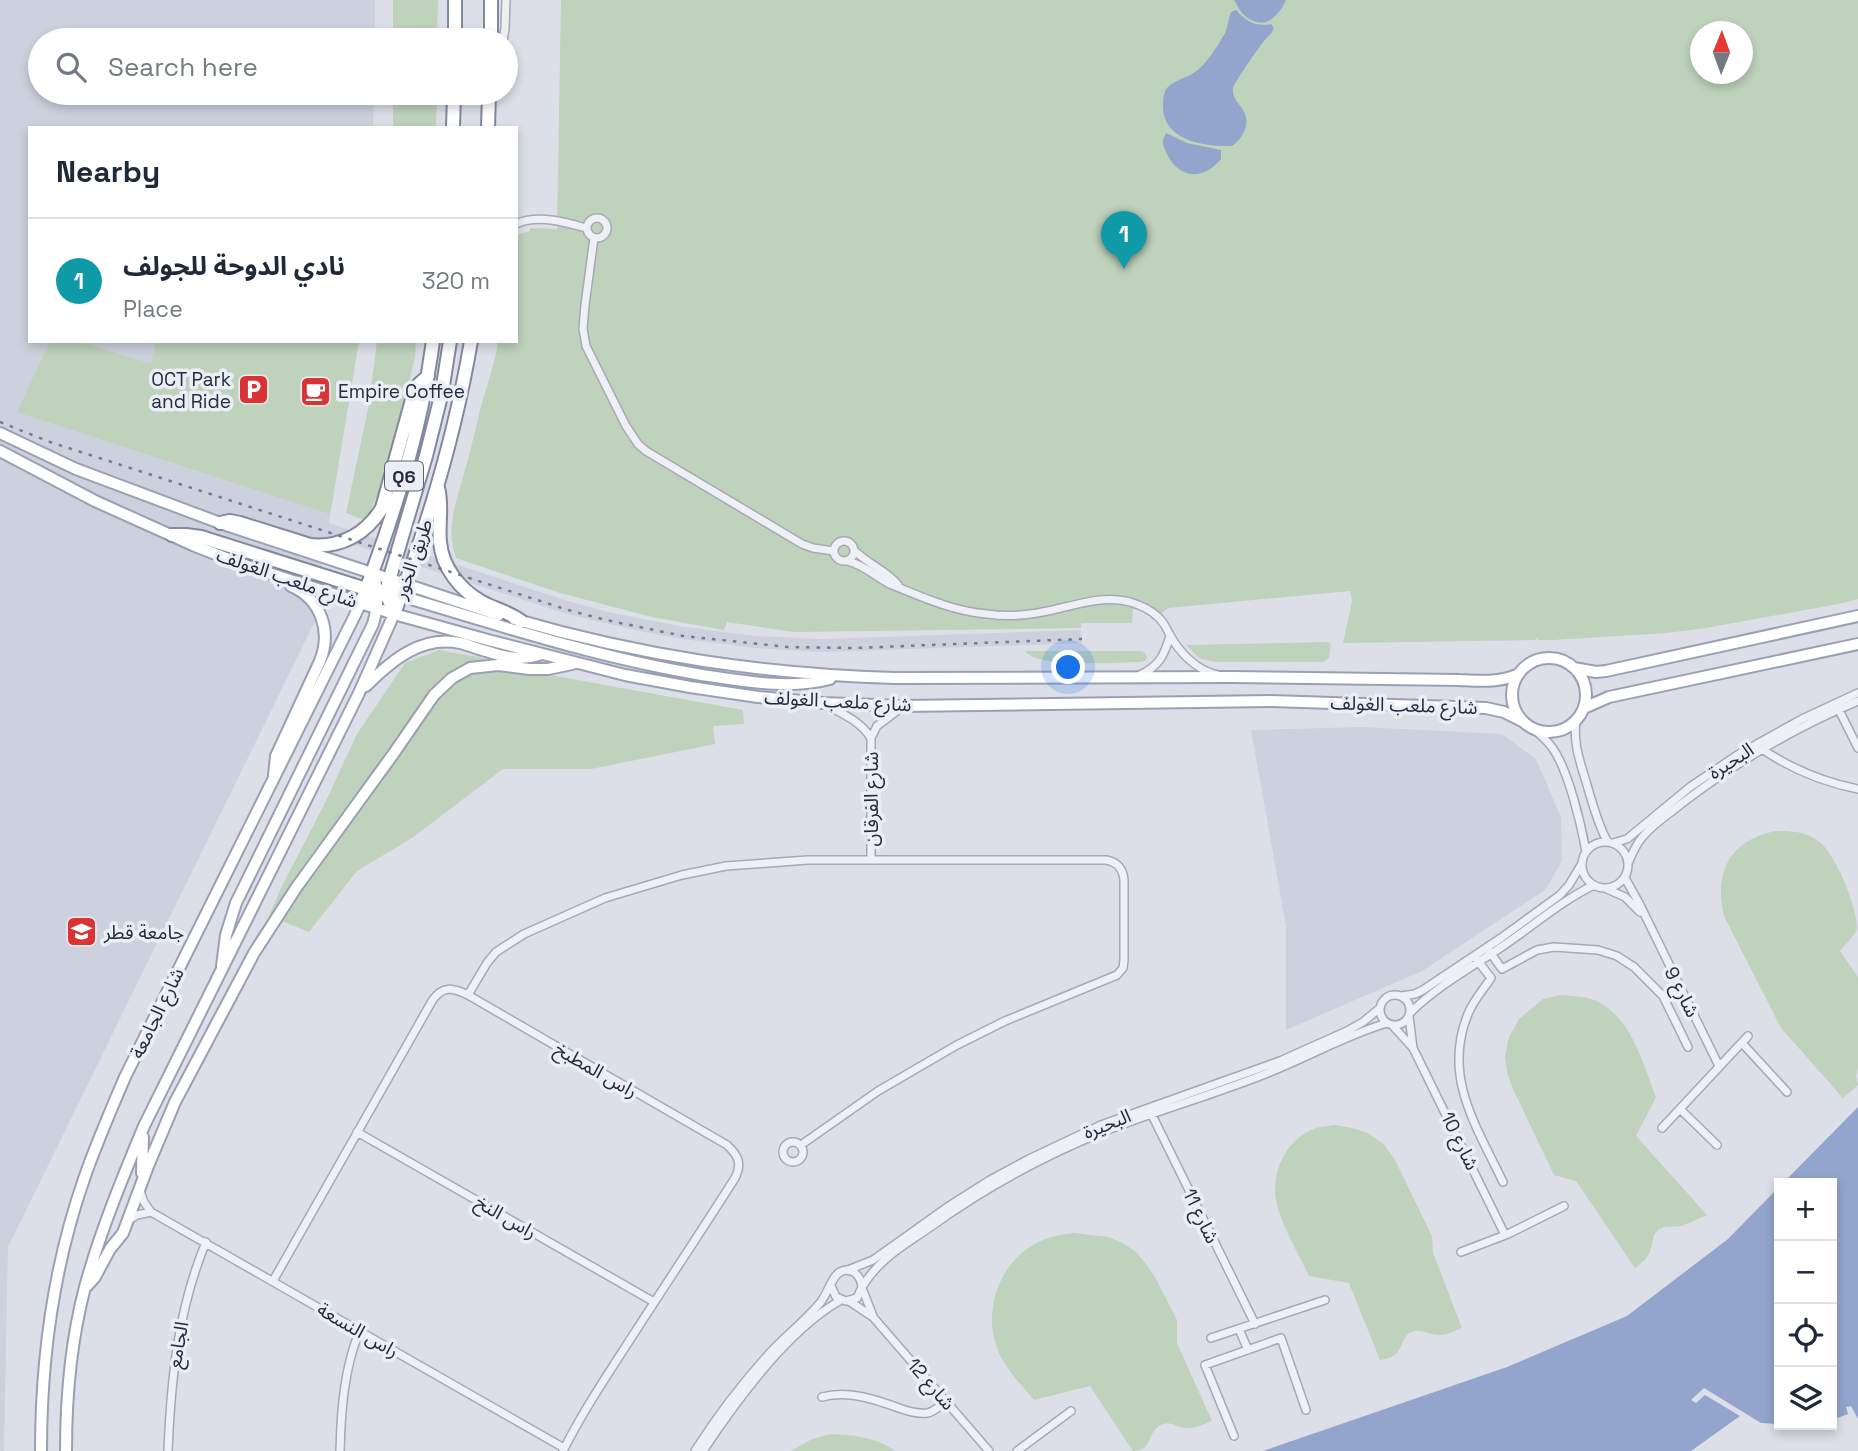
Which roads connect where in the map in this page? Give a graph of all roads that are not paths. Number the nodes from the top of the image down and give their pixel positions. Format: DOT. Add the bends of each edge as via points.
graph roads {
  1 [pos="455,0"];
  2 [pos="491,0"];
  3 [pos="506,0"];
  4 [pos="455,28"];
  5 [pos="491,28"];
  6 [pos="505,28"];
  7 [pos="454,105"];
  8 [pos="489,105"];
  9 [pos="453,126"];
  10 [pos="488,126"];
  11 [pos="519,220"];
  12 [pos="586,228"];
  13 [pos="594,238"];
  14 [pos="433,343"];
  15 [pos="450,343"];
  16 [pos="471,343"];
  17 [pos="428,376"];
  18 [pos="0,433"];
  19 [pos="0,451"];
  20 [pos="438,485"];
  21 [pos="220,523"];
  22 [pos="172,535"];
  23 [pos="834,551"];
  24 [pos="855,551"];
  25 [pos="848,561"];
  26 [pos="244,565"];
  27 [pos="372,573"];
  28 [pos="898,586"];
  29 [pos="403,590"];
  30 [pos="380,593"];
  31 [pos="361,603"];
  32 [pos="394,614"];
  33 [pos="1858,616"];
  34 [pos="521,621"];
  35 [pos="1170,636"];
  36 [pos="1858,645"];
  37 [pos="542,655"];
  38 [pos="575,663"];
  39 [pos="1574,668"];
  40 [pos="1519,674"];
  41 [pos="839,676"];
  42 [pos="1232,677"];
  43 [pos="1134,678"];
  44 [pos="359,693"];
  45 [pos="1858,693"];
  46 [pos="1858,701"];
  47 [pos="822,703"];
  48 [pos="902,706"];
  49 [pos="1837,706"];
  50 [pos="1584,708"];
  51 [pos="1576,720"];
  52 [pos="1527,724"];
  53 [pos="871,738"];
  54 [pos="1759,746"];
  55 [pos="1858,748"];
  56 [pos="274,778"];
  57 [pos="1858,789"];
  58 [pos="1659,818"];
  59 [pos="1597,821"];
  60 [pos="1582,827"];
  61 [pos="1610,842"];
  62 [pos="1586,852"];
  63 [pos="872,860"];
  64 [pos="1629,863"];
  65 [pos="1581,865"];
  66 [pos="1625,878"];
  67 [pos="1594,885"];
  68 [pos="1606,888"];
  69 [pos="1645,918"];
  70 [pos="1490,951"];
  71 [pos="1476,959"];
  72 [pos="1502,969"];
  73 [pos="222,972"];
  74 [pos="1491,978"];
  75 [pos="468,995"];
  76 [pos="1401,996"];
  77 [pos="1380,1007"];
  78 [pos="1409,1014"];
  79 [pos="1389,1024"];
  80 [pos="1688,1047"];
  81 [pos="1413,1048"];
  82 [pos="1719,1066"];
  83 [pos="1787,1092"];
  84 [pos="1680,1108"];
  85 [pos="1150,1111"];
  86 [pos="144,1126"];
  87 [pos="1662,1128"];
  88 [pos="357,1132"];
  89 [pos="1717,1144"];
  90 [pos="801,1145"];
  91 [pos="1503,1182"];
  92 [pos="141,1187"];
  93 [pos="1564,1206"];
  94 [pos="151,1212"];
  95 [pos="128,1221"];
  96 [pos="927,1225"];
  97 [pos="1506,1235"];
  98 [pos="206,1242"];
  99 [pos="1461,1252"];
  100 [pos="848,1270"];
  101 [pos="273,1280"];
  102 [pos="831,1286"];
  103 [pos="85,1288"];
  104 [pos="862,1288"];
  105 [pos="1325,1300"];
  106 [pos="845,1301"];
  107 [pos="654,1303"];
  108 [pos="873,1317"];
  109 [pos="1255,1324"];
  110 [pos="1239,1329"];
  111 [pos="359,1332"];
  112 [pos="1212,1338"];
  113 [pos="1248,1350"];
  114 [pos="822,1397"];
  115 [pos="736,1400"];
  116 [pos="946,1401"];
  117 [pos="1306,1410"];
  118 [pos="1070,1411"];
  119 [pos="1234,1436"];
  120 [pos="564,1450"];
  121 [pos="41,1451"];
  122 [pos="66,1451"];
  123 [pos="168,1451"];
  124 [pos="340,1451"];
  125 [pos="695,1451"];
  126 [pos="703,1451"];
  127 [pos="989,1451"];
  128 [pos="1017,1451"];
  1 -- 4 [label="highway"];
  2 -- 5 [label="highway"];
  3 -- 6 [label="street"];
  7 -- 9 [label="highway"];
  8 -- 10 [label="highway"];
  11 -- 12 [label="street" via="557,221"];
  12 -- 13 [label="street"];
  12 -- 13 [label="street" via="595,217 606,222 605,234"];
  13 -- 23 [label="street" via="584,337 633,437 646,451 802,544"];
  14 -- 17 [label="highway, طريق الخور / Q6"];
  15 -- 30 [label="highway" via="426,456"];
  16 -- 20 [label="highway, طريق الخور / Q6"];
  17 -- 21 [label="highway" via="413,396 382,508 358,534 343,542 310,545 240,523"];
  17 -- 27 [label="highway, طريق الخور / Q6" via="413,446"];
  18 -- 21 [label="main road, شارع ملعب الغولف" via="76,469"];
  19 -- 22 [label="main road, شارع ملعب الغولف"];
  20 -- 29 [label="highway, طريق الخور / Q6"];
  20 -- 34 [label="highway" via="441,550 451,574 471,595"];
  21 -- 27 [label="main road, شارع ملعب الغولف"];
  22 -- 26 [label="main road, شارع ملعب الغولف"];
  22 -- 30 [label="highway" via="201,537"];
  23 -- 24 [label="street" via="844,541"];
  23 -- 25 [label="street" via="838,560"];
  24 -- 25 [label="street"];
  24 -- 28 [label="street"];
  25 -- 28 [label="street"];
  26 -- 31 [label="main road, شارع ملعب الغولف"];
  26 -- 56 [label="main road" via="304,593 318,609 325,627 323,653 276,756"];
  27 -- 30 [label="highway, طريق الخور / Q6"];
  28 -- 35 [label="street" via="954,609 988,614 1030,614 1118,600 1158,616"];
  29 -- 30 [label="highway"];
  29 -- 32 [label="highway, طريق الخور / Q6"];
  29 -- 34 [label="main road, شارع ملعب الغولف"];
  29 -- 41 [label="main road" via="541,639 683,672 772,684"];
  30 -- 31 [label="highway, طريق الخور / Q6"];
  30 -- 32 [label="highway"];
  30 -- 73 [label="main road" via="364,644 236,903"];
  31 -- 56 [label="main road, شارع الجامعة"];
  32 -- 37 [label="main road, شارع ملعب الغولف"];
  32 -- 44 [label="main road, شارع الجامعة"];
  33 -- 39 [label="main road" via="1606,671"];
  34 -- 41 [label="main road, شارع ملعب الغولف" via="696,661"];
  35 -- 42 [label="street" via="1200,667"];
  35 -- 43 [label="street" via="1159,662"];
  36 -- 50 [label="main road" via="1609,697"];
  37 -- 38 [label="main road, شارع ملعب الغولف"];
  37 -- 44 [label="main road" via="511,658 460,643 423,645 395,659"];
  38 -- 47 [label="main road, شارع ملعب الغولف" via="690,687"];
  38 -- 92 [label="main road" via="548,669 470,668 434,695 254,953 175,1102"];
  39 -- 40 [label="main road" via="1564,661 1546,659"];
  39 -- 50 [label="main road" via="1585,687"];
  40 -- 42 [label="main road, شارع ملعب الغولف" via="1493,682"];
  40 -- 52 [label="main road" via="1513,699"];
  41 -- 43 [label="main road, شارع ملعب الغولف"];
  42 -- 43 [label="main road, شارع ملعب الغولف"];
  44 -- 73 [label="main road, شارع الجامعة"];
  45 -- 49 [label="street, البحيرة"];
  46 -- 49 [label="street, البحيرة"];
  47 -- 48 [label="main road, شارع ملعب الغولف"];
  47 -- 53 [label="street, شارع الفرقان" via="862,725"];
  48 -- 52 [label="main road, شارع ملعب الغولف" via="1271,701 1486,708"];
  48 -- 53 [label="street, شارع الفرقان" via="877,726"];
  49 -- 54 [label="street, البحيرة"];
  49 -- 55 [label="street"];
  50 -- 51 [label="main road"];
  51 -- 52 [label="main road" via="1554,731"];
  51 -- 59 [label="street" via="1577,754"];
  52 -- 60 [label="street" via="1559,760"];
  53 -- 63 [label="street, شارع الفرقان"];
  54 -- 57 [label="street" via="1805,772"];
  54 -- 58 [label="street, البحيرة"];
  56 -- 121 [label="main road, شارع الجامعة" via="125,1077 85,1178 65,1244 50,1321"];
  58 -- 61 [label="street, البحيرة" via="1628,839"];
  58 -- 64 [label="street, البحيرة" via="1639,841"];
  59 -- 60 [label="street"];
  59 -- 61 [label="street"];
  60 -- 62 [label="street"];
  61 -- 62 [label="street" via="1595,844"];
  61 -- 64 [label="street" via="1624,851"];
  62 -- 65 [label="street"];
  63 -- 75 [label="street" via="726,866 614,894 503,947 487,963"];
  63 -- 90 [label="street" via="1114,862 1125,880 1124,964 1112,978 1005,1021 935,1057"];
  64 -- 66 [label="street"];
  65 -- 67 [label="street"];
  65 -- 70 [label="street" via="1560,895"];
  66 -- 68 [label="street"];
  66 -- 69 [label="street, شارع 9"];
  67 -- 68 [label="street"];
  67 -- 70 [label="street"];
  68 -- 69 [label="street, شارع 9" via="1630,901"];
  69 -- 82 [label="street, شارع 9"];
  70 -- 71 [label="street"];
  70 -- 72 [label="street"];
  71 -- 74 [label="street"];
  71 -- 76 [label="street" via="1415,994"];
  71 -- 78 [label="street"];
  72 -- 74 [label="street"];
  72 -- 80 [label="street" via="1537,950 1554,947 1617,956 1663,996"];
  73 -- 86 [label="main road, شارع الجامعة"];
  74 -- 91 [label="street" via="1467,1016 1457,1059 1465,1102"];
  75 -- 88 [label="street" via="453,989 435,996"];
  75 -- 107 [label="street, راس المطبخ" via="727,1145 739,1158 735,1178"];
  76 -- 77 [label="street" via="1388,996"];
  76 -- 78 [label="street" via="1408,1003"];
  77 -- 79 [label="street" via="1381,1017"];
  77 -- 85 [label="street, البحيرة" via="1347,1031 1280,1062"];
  78 -- 79 [label="street" via="1401,1024"];
  78 -- 81 [label="street, شارع 10"];
  79 -- 81 [label="street, شارع 10"];
  79 -- 85 [label="street, البحيرة" via="1360,1031 1248,1081"];
  81 -- 97 [label="street, شارع 10"];
  82 -- 83 [label="street" via="1745,1040"];
  82 -- 84 [label="street"];
  84 -- 87 [label="street"];
  84 -- 89 [label="street"];
  85 -- 96 [label="street, البحيرة" via="990,1180"];
  85 -- 109 [label="street, شارع 11"];
  86 -- 92 [label="main road"];
  86 -- 103 [label="main road, شارع الجامعة" via="103,1228"];
  88 -- 101 [label="street"];
  88 -- 107 [label="street, راس النخ"];
  92 -- 94 [label="street" via="141,1198"];
  92 -- 95 [label="main road"];
  93 -- 97 [label="street"];
  94 -- 95 [label="street"];
  94 -- 98 [label="street, راس النسعة"];
  95 -- 103 [label="main road"];
  96 -- 100 [label="street, البحيرة" via="873,1260"];
  96 -- 104 [label="street, البحيرة" via="879,1264"];
  97 -- 99 [label="street"];
  98 -- 101 [label="street, راس النسعة"];
  98 -- 123 [label="street, الجامع" via="189,1287 177,1343"];
  100 -- 102 [label="street" via="836,1275"];
  100 -- 104 [label="street" via="859,1276"];
  101 -- 111 [label="street, راس النسعة"];
  102 -- 106 [label="street" via="834,1295"];
  102 -- 115 [label="street" via="768,1355"];
  103 -- 122 [label="main road, شارع الجامعة" via="71,1364"];
  104 -- 106 [label="street" via="857,1298"];
  104 -- 108 [label="street, شارع 12"];
  105 -- 109 [label="street"];
  106 -- 108 [label="street, شارع 12"];
  106 -- 115 [label="street" via="825,1310 783,1348"];
  107 -- 120 [label="street, راس المطبخ" via="586,1407"];
  108 -- 116 [label="street, شارع 12"];
  109 -- 110 [label="street"];
  110 -- 112 [label="street"];
  110 -- 113 [label="street"];
  111 -- 120 [label="street, راس النسعة"];
  111 -- 124 [label="street" via="348,1370"];
  113 -- 117 [label="street" via="1281,1338"];
  113 -- 119 [label="street" via="1205,1365"];
  114 -- 116 [label="street" via="853,1395 920,1413 933,1411"];
  115 -- 125 [label="street"];
  115 -- 126 [label="street"];
  116 -- 127 [label="street, شارع 12"];
  118 -- 128 [label="street"];
}
